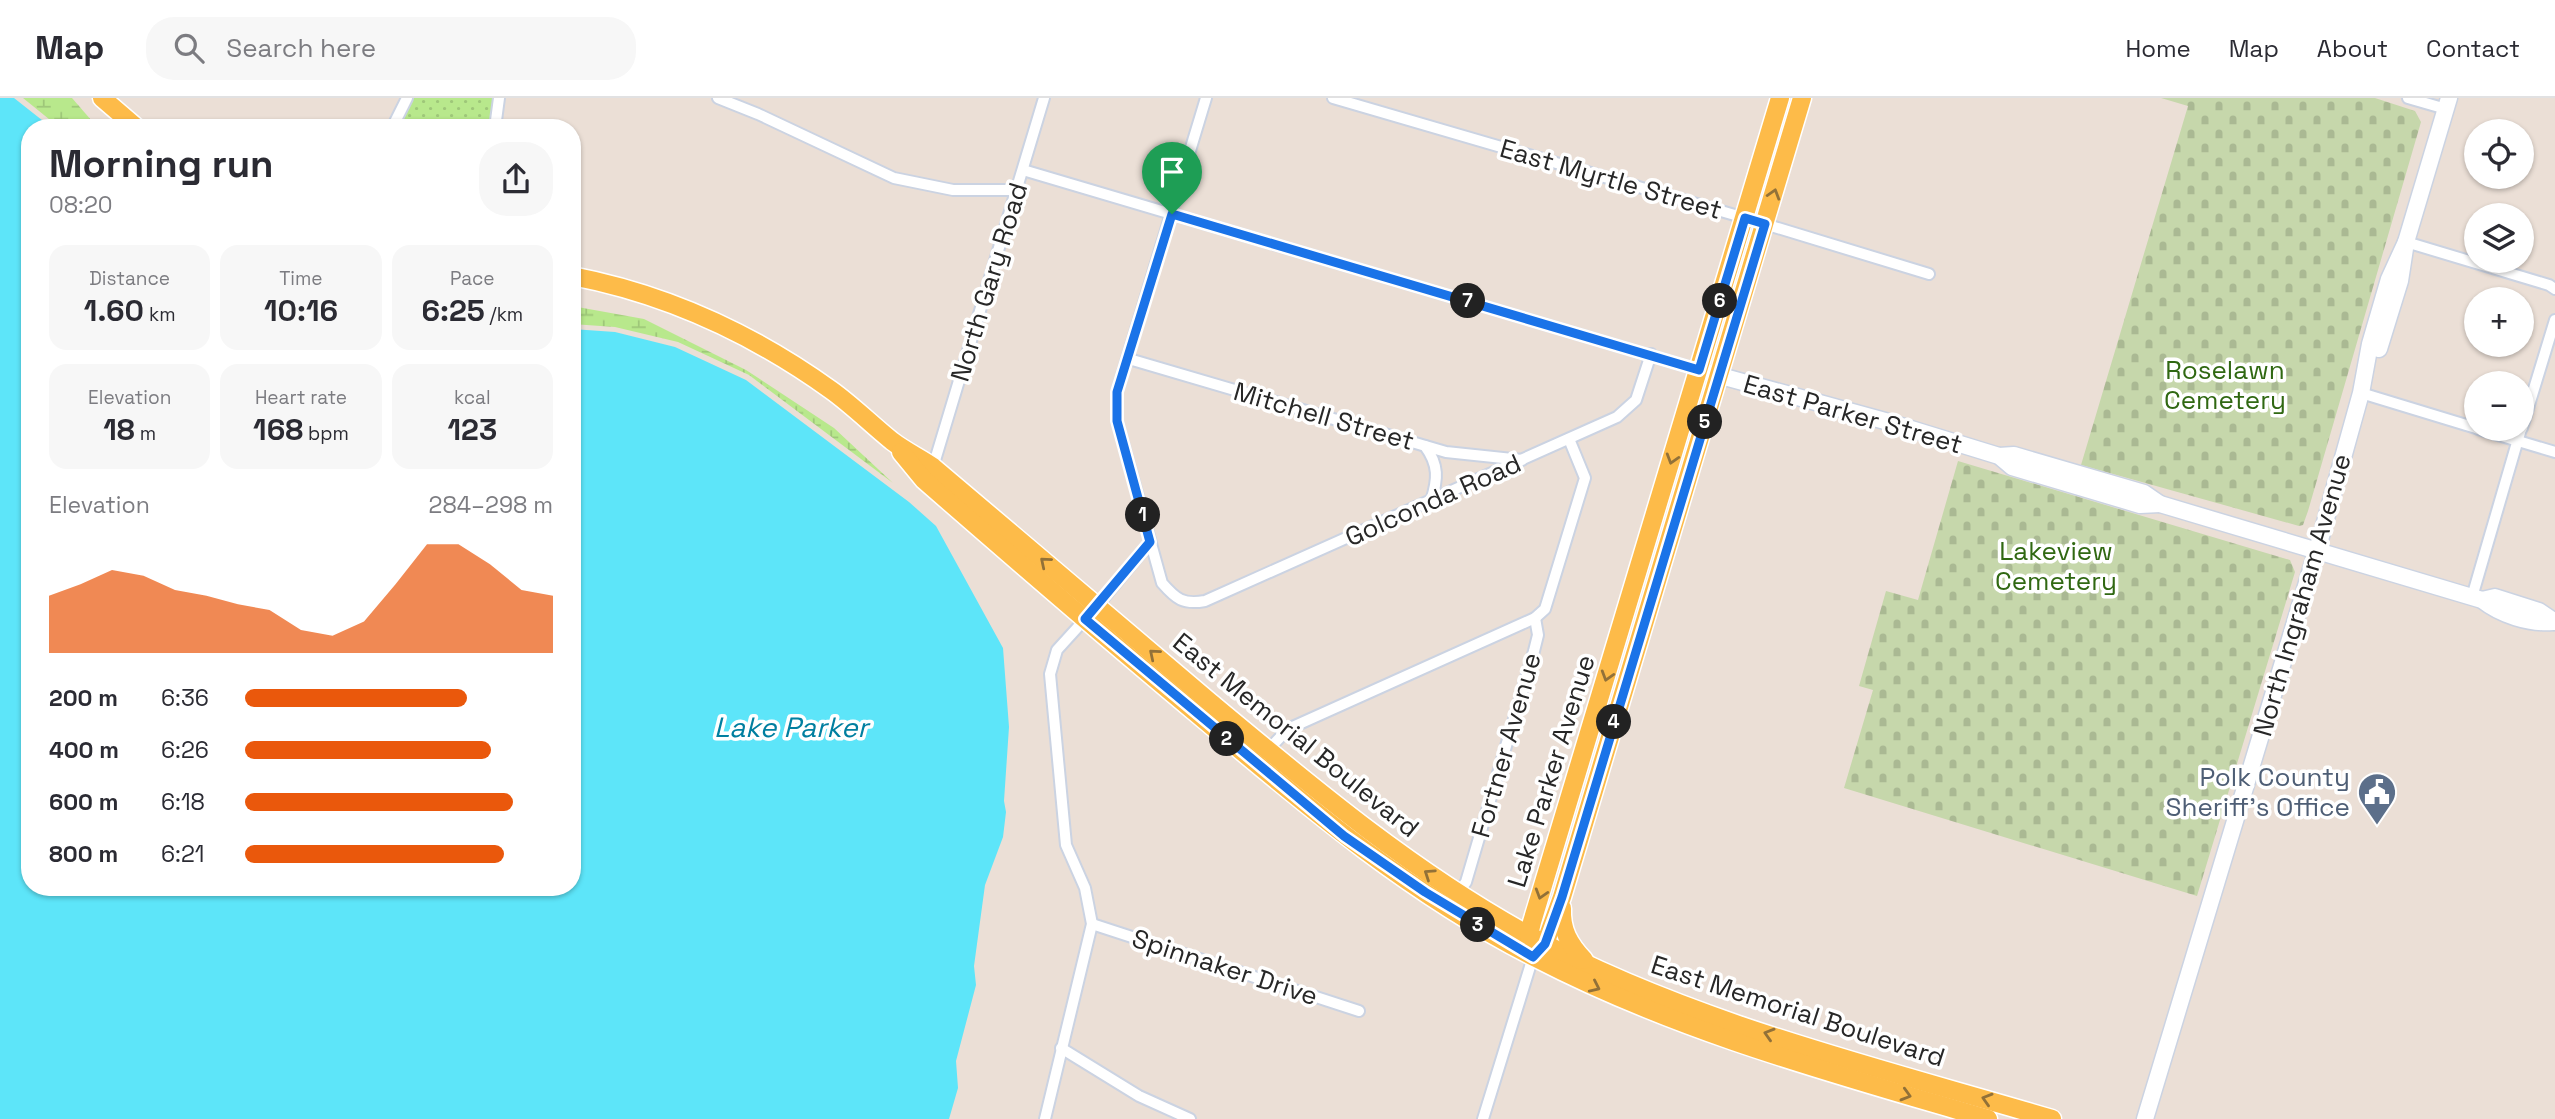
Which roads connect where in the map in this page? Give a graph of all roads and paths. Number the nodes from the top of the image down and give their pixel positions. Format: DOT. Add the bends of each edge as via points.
graph roads {
  1 [pos="102,98"];
  2 [pos="407,98"];
  3 [pos="499,98"];
  4 [pos="718,98"];
  5 [pos="1044,98"];
  6 [pos="1206,98"];
  7 [pos="1333,98"];
  8 [pos="1780,98"];
  9 [pos="1802,98"];
  10 [pos="2408,98"];
  11 [pos="2447,103"];
  12 [pos="126,119"];
  13 [pos="396,119"];
  14 [pos="496,119"];
  15 [pos="1023,170"];
  16 [pos="1017,190"];
  17 [pos="1172,214"];
  18 [pos="1745,218"];
  19 [pos="1765,224"];
  20 [pos="2406,242"];
  21 [pos="1929,274"];
  22 [pos="581,278"];
  23 [pos="2555,289"];
  24 [pos="2555,320"];
  25 [pos="1651,354"];
  26 [pos="1129,359"];
  27 [pos="1699,370"];
  28 [pos="1718,376"];
  29 [pos="2534,389"];
  30 [pos="2361,393"];
  31 [pos="2464,424"];
  32 [pos="1569,439"];
  33 [pos="2518,441"];
  34 [pos="1425,446"];
  35 [pos="899,449"];
  36 [pos="2555,452"];
  37 [pos="1522,460"];
  38 [pos="933,467"];
  39 [pos="1431,501"];
  40 [pos="1150,542"];
  41 [pos="2316,550"];
  42 [pos="2477,599"];
  43 [pos="1091,613"];
  44 [pos="1535,618"];
  45 [pos="2554,622"];
  46 [pos="1268,750"];
  47 [pos="1458,893"];
  48 [pos="1562,897"];
  49 [pos="1091,924"];
  50 [pos="1529,935"];
  51 [pos="1539,951"];
  52 [pos="1589,965"];
  53 [pos="1359,1011"];
  54 [pos="1061,1048"];
  55 [pos="1888,1070"];
  56 [pos="1841,1076"];
  57 [pos="1045,1119"];
  58 [pos="1190,1119"];
  59 [pos="1483,1119"];
  60 [pos="1988,1119"];
  61 [pos="2052,1119"];
  62 [pos="2145,1119"];
  1 -- 12 [label="main road"];
  2 -- 13 [label="street"];
  3 -- 14 [label="street"];
  4 -- 16 [label="street" via="903,181 953,190"];
  5 -- 15 [label="street, North Gary Road"];
  6 -- 17 [label="street"];
  7 -- 18 [label="street, East Myrtle Street"];
  8 -- 18 [label="main road, Lake Parker Avenue"];
  19 -- 9 [label="main road, Lake Parker Avenue, one-way"];
  10 -- 11 [label="street"];
  11 -- 20 [label="street, North Ingraham Avenue"];
  15 -- 16 [label="street, North Gary Road"];
  15 -- 17 [label="street, East Parker Street"];
  16 -- 38 [label="street, North Gary Road"];
  17 -- 25 [label="street, East Parker Street"];
  17 -- 26 [label="street"];
  18 -- 19 [label="street, East Myrtle Street"];
  18 -- 27 [label="main road, Lake Parker Avenue"];
  19 -- 21 [label="street, East Myrtle Street"];
  19 -- 28 [label="main road, Lake Parker Avenue"];
  20 -- 23 [label="street"];
  20 -- 30 [label="street, North Ingraham Avenue" via="2389,279"];
  22 -- 35 [label="main road, East Memorial Boulevard" via="666,302 743,335 834,392"];
  24 -- 29 [label="street"];
  25 -- 27 [label="street, East Parker Street"];
  25 -- 32 [label="street, Golconda Road" via="1636,400 1627,410"];
  26 -- 34 [label="street, Mitchell Street"];
  26 -- 40 [label="street" via="1117,392 1117,421"];
  27 -- 28 [label="street, East Parker Street"];
  27 -- 50 [label="main road, Lake Parker Avenue, one-way"];
  28 -- 41 [label="street, East Parker Street" via="1885,421 1998,457 2012,467 2140,505 2160,503"];
  28 -- 48 [label="main road, Lake Parker Avenue"];
  30 -- 31 [label="street"];
  30 -- 41 [label="street, North Ingraham Avenue"];
  32 -- 37 [label="street, Golconda Road"];
  32 -- 44 [label="street, Fortner Avenue" via="1584,484 1550,598"];
  33 -- 36 [label="street"];
  33 -- 42 [label="street"];
  34 -- 37 [label="street, Mitchell Street"];
  34 -- 39 [label="street" via="1438,470"];
  35 -- 38 [label="main road, East Memorial Boulevard"];
  35 -- 43 [label="main road, East Memorial Boulevard" via="924,480"];
  37 -- 39 [label="street, Golconda Road"];
  43 -- 38 [label="main road, East Memorial Boulevard, one-way"];
  39 -- 40 [label="street, Golconda Road" via="1193,603 1180,601 1162,583"];
  40 -- 43 [label="street"];
  41 -- 42 [label="street, East Parker Street"];
  41 -- 62 [label="street, North Ingraham Avenue"];
  42 -- 45 [label="street, East Parker Street" via="2495,610 2539,623"];
  46 -- 43 [label="main road, East Memorial Boulevard, one-way"];
  43 -- 49 [label="street" via="1057,650 1050,674 1066,845 1085,888"];
  43 -- 51 [label="main road, East Memorial Boulevard" via="1344,836 1425,892"];
  44 -- 46 [label="street" via="1288,729"];
  44 -- 47 [label="street, Fortner Avenue" via="1538,635 1534,651 1466,882"];
  47 -- 46 [label="main road, East Memorial Boulevard, one-way" via="1360,825"];
  47 -- 50 [label="main road, East Memorial Boulevard"];
  48 -- 51 [label="main road, Lake Parker Avenue"];
  48 -- 52 [label="main road" via="1563,931"];
  49 -- 53 [label="street, Spinnaker Drive"];
  49 -- 54 [label="street"];
  50 -- 51 [label="main road, Lake Parker Avenue"];
  51 -- 52 [label="main road, East Memorial Boulevard"];
  51 -- 56 [label="main road, East Memorial Boulevard, one-way" via="1665,1017"];
  51 -- 59 [label="street"];
  55 -- 52 [label="main road, East Memorial Boulevard, one-way" via="1714,1016"];
  54 -- 57 [label="street"];
  54 -- 58 [label="street" via="1139,1096"];
  55 -- 56 [label="main road" via="1877,1076"];
  61 -- 55 [label="main road, East Memorial Boulevard, one-way"];
  56 -- 60 [label="main road, East Memorial Boulevard, one-way"];
}
